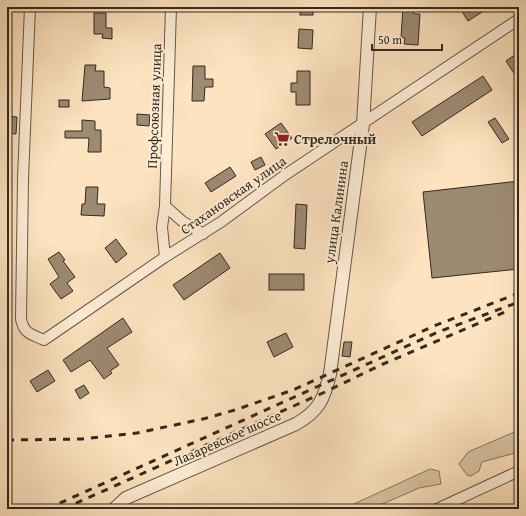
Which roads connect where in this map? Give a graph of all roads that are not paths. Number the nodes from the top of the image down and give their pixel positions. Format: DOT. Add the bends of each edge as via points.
graph roads {
  1 [pos="30,7"];
  2 [pos="172,7"];
  3 [pos="370,7"];
  4 [pos="519,20"];
  5 [pos="363,124"];
  6 [pos="166,206"];
  7 [pos="202,234"];
  8 [pos="166,257"];
  9 [pos="330,374"];
  10 [pos="519,471"];
  11 [pos="114,509"];
  12 [pos="437,509"];
  1 -- 8 [label="street, Стахановская улица" via="23,178 23,328 27,333 44,340"];
  2 -- 6 [label="street, Профсоюзная улица"];
  3 -- 5 [label="street, улица Калинина"];
  4 -- 5 [label="street, Стахановская улица"];
  5 -- 7 [label="street, Стахановская улица"];
  5 -- 9 [label="street, улица Калинина"];
  6 -- 7 [label="street" via="182,221"];
  6 -- 8 [label="street, Профсоюзная улица" via="162,227"];
  7 -- 8 [label="street, Стахановская улица"];
  9 -- 11 [label="street, Лазаревское шоссе" via="318,408 309,417 126,498"];
  10 -- 12 [label="street"];
}
